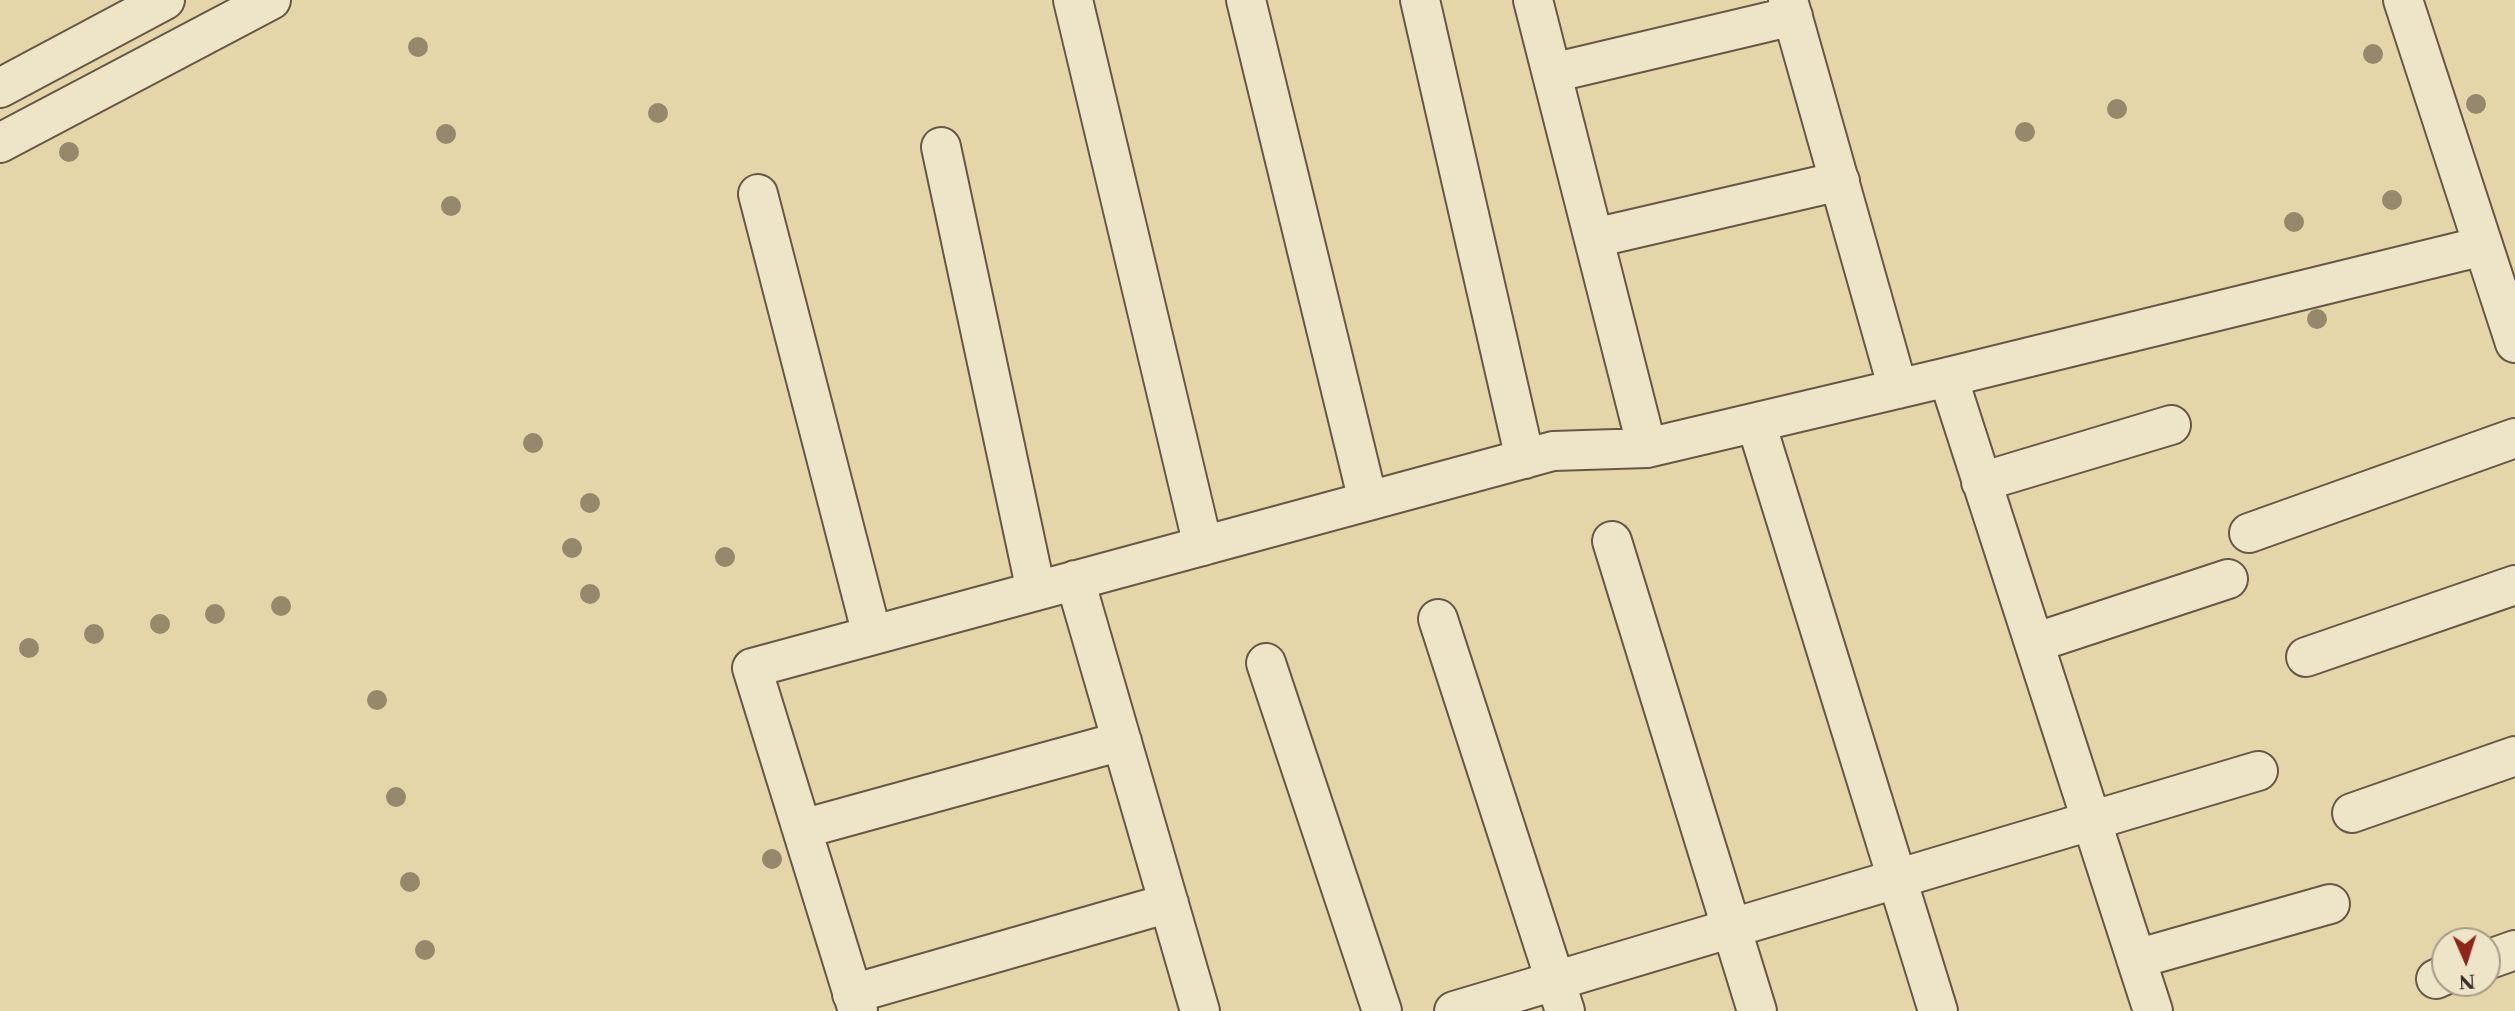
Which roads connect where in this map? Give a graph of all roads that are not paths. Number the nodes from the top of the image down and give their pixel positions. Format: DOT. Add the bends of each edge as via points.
graph roads {
  1 [pos="165,0"];
  2 [pos="271,0"];
  3 [pos="1073,0"];
  4 [pos="1246,0"];
  5 [pos="1420,0"];
  6 [pos="1533,0"];
  7 [pos="2403,0"];
  8 [pos="1790,8"];
  9 [pos="1552,73"];
  10 [pos="0,88"];
  11 [pos="0,143"];
  12 [pos="941,147"];
  13 [pos="1840,181"];
  14 [pos="758,194"];
  15 [pos="1594,238"];
  16 [pos="2483,246"];
  17 [pos="2515,343"];
  18 [pos="1948,377"];
  19 [pos="1898,389"];
  20 [pos="1756,423"];
  21 [pos="2171,425"];
  22 [pos="2515,438"];
  23 [pos="1647,448"];
  24 [pos="1525,459"];
  25 [pos="1981,482"];
  26 [pos="1368,501"];
  27 [pos="2249,533"];
  28 [pos="1612,541"];
  29 [pos="1203,546"];
  30 [pos="2228,579"];
  31 [pos="1075,580"];
  32 [pos="2515,584"];
  33 [pos="1036,591"];
  34 [pos="1438,619"];
  35 [pos="872,635"];
  36 [pos="2034,643"];
  37 [pos="2306,657"];
  38 [pos="1266,663"];
  39 [pos="1122,741"];
  40 [pos="2515,756"];
  41 [pos="2258,771"];
  42 [pos="2352,813"];
  43 [pos="2091,821"];
  44 [pos="802,829"];
  45 [pos="1896,879"];
  46 [pos="1168,903"];
  47 [pos="2330,905"];
  48 [pos="1732,929"];
  49 [pos="2136,959"];
  50 [pos="1560,996"];
  51 [pos="855,1002"];
  52 [pos="1200,1011"];
  53 [pos="1382,1011"];
  54 [pos="1454,1011"];
  55 [pos="1757,1011"];
  56 [pos="1938,1011"];
  57 [pos="2153,1011"];
  1 -- 10 [label="street"];
  2 -- 11 [label="street"];
  3 -- 29 [label="street"];
  4 -- 26 [label="street"];
  5 -- 24 [label="street"];
  6 -- 9 [label="street"];
  7 -- 16 [label="street"];
  8 -- 9 [label="street"];
  8 -- 13 [label="street"];
  9 -- 15 [label="street"];
  12 -- 33 [label="street"];
  13 -- 15 [label="street"];
  13 -- 19 [label="street"];
  14 -- 35 [label="street"];
  15 -- 23 [label="street"];
  16 -- 17 [label="street"];
  16 -- 18 [label="street"];
  18 -- 19 [label="street"];
  18 -- 25 [label="street"];
  19 -- 20 [label="street"];
  20 -- 23 [label="street"];
  20 -- 45 [label="street"];
  21 -- 25 [label="street"];
  22 -- 27 [label="street"];
  23 -- 24 [label="street" via="1553,451"];
  24 -- 26 [label="street"];
  25 -- 36 [label="street"];
  26 -- 29 [label="street"];
  28 -- 48 [label="street"];
  29 -- 31 [label="street"];
  30 -- 36 [label="street"];
  31 -- 33 [label="street"];
  31 -- 39 [label="street"];
  32 -- 37 [label="street"];
  33 -- 35 [label="street"];
  34 -- 50 [label="street"];
  35 -- 44 [label="street" via="752,668"];
  36 -- 43 [label="street"];
  38 -- 53 [label="street"];
  39 -- 44 [label="street"];
  39 -- 46 [label="street"];
  40 -- 42 [label="street"];
  41 -- 43 [label="street"];
  43 -- 45 [label="street"];
  43 -- 49 [label="street"];
  44 -- 51 [label="street"];
  45 -- 48 [label="street"];
  45 -- 56 [label="street"];
  46 -- 51 [label="street"];
  46 -- 52 [label="street"];
  47 -- 49 [label="street"];
  48 -- 50 [label="street"];
  48 -- 55 [label="street"];
  49 -- 57 [label="street"];
  50 -- 54 [label="street"];
}
